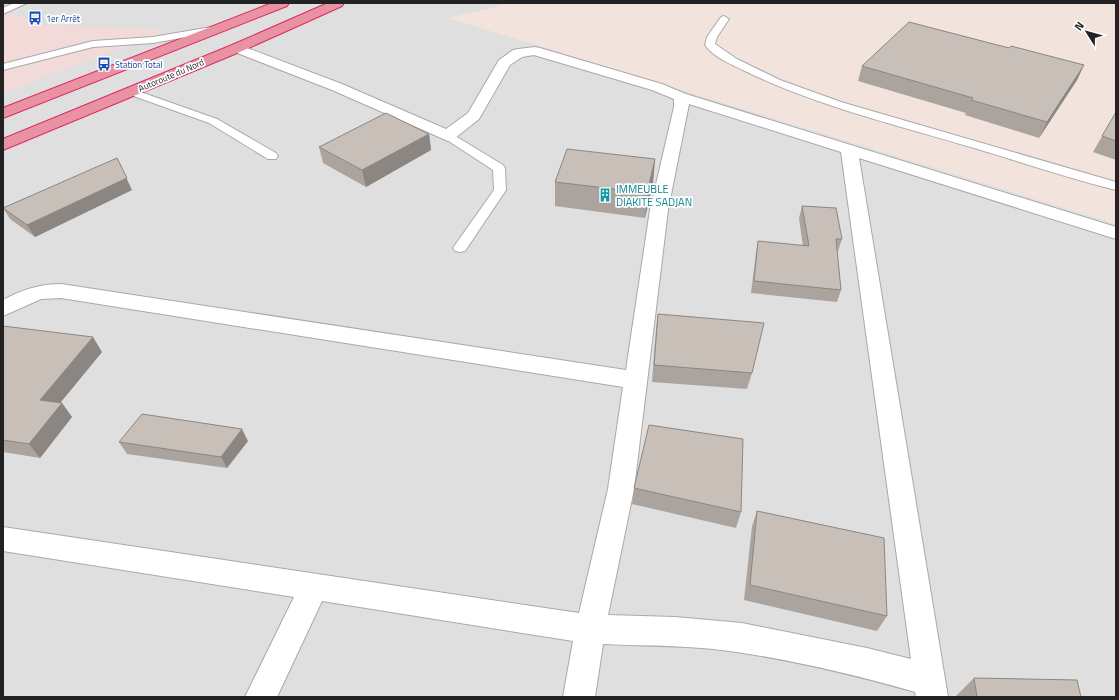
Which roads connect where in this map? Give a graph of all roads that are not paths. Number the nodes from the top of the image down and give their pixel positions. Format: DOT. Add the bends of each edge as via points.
graph roads {
  1 [pos="22,3"];
  2 [pos="283,3"];
  3 [pos="338,3"];
  4 [pos="3,11"];
  5 [pos="724,19"];
  6 [pos="218,29"];
  7 [pos="237,48"];
  8 [pos="3,67"];
  9 [pos="132,92"];
  10 [pos="681,97"];
  11 [pos="3,114"];
  12 [pos="448,136"];
  13 [pos="3,145"];
  14 [pos="849,150"];
  15 [pos="272,156"];
  16 [pos="1116,186"];
  17 [pos="1116,233"];
  18 [pos="460,248"];
  19 [pos="3,309"];
  20 [pos="635,380"];
  21 [pos="3,539"];
  22 [pos="314,587"];
  23 [pos="590,629"];
  24 [pos="931,688"];
  25 [pos="261,697"];
  26 [pos="579,697"];
  1 -- 4 [label="lane"];
  2 -- 6 [label="highway"];
  3 -- 7 [label="highway, Autoroute du Nord"];
  5 -- 16 [label="lane" via="710,45 716,52 776,82 837,104"];
  6 -- 8 [label="lane" via="153,40 93,44"];
  6 -- 11 [label="highway"];
  7 -- 9 [label="highway, Autoroute du Nord"];
  7 -- 12 [label="street" via="337,87"];
  9 -- 13 [label="highway, Autoroute du Nord"];
  9 -- 15 [label="lane" via="213,121"];
  10 -- 12 [label="street" via="657,87 536,51 518,53 504,63 474,116"];
  10 -- 14 [label="street"];
  10 -- 20 [label="street" via="682,106 659,210"];
  12 -- 18 [label="lane" via="499,168 500,190"];
  14 -- 17 [label="street"];
  14 -- 24 [label="street"];
  19 -- 20 [label="street" via="34,294 61,291"];
  20 -- 23 [label="street" via="621,489"];
  21 -- 22 [label="street"];
  22 -- 23 [label="street"];
  22 -- 25 [label="street"];
  23 -- 24 [label="street" via="675,632 742,638 867,663"];
  23 -- 26 [label="street"];
}
